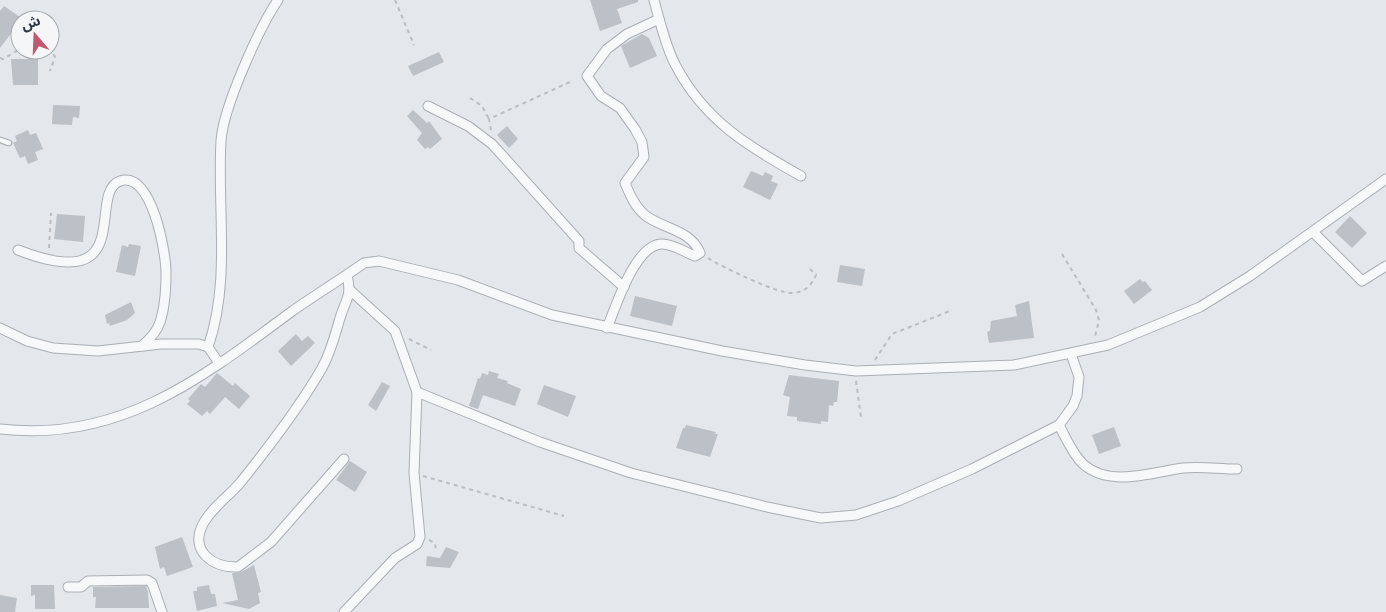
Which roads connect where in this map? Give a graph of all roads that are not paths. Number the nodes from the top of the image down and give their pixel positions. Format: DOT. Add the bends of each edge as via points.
graph roads {
  1 [pos="278,0"];
  2 [pos="654,0"];
  3 [pos="658,19"];
  4 [pos="428,106"];
  5 [pos="0,140"];
  6 [pos="9,143"];
  7 [pos="801,176"];
  8 [pos="1386,179"];
  9 [pos="1313,232"];
  10 [pos="18,250"];
  11 [pos="1386,266"];
  12 [pos="347,275"];
  13 [pos="624,287"];
  14 [pos="351,291"];
  15 [pos="0,328"];
  16 [pos="607,328"];
  17 [pos="142,346"];
  18 [pos="208,347"];
  19 [pos="1071,354"];
  20 [pos="220,363"];
  21 [pos="417,392"];
  22 [pos="1059,425"];
  23 [pos="0,429"];
  24 [pos="344,459"];
  25 [pos="1237,469"];
  26 [pos="68,587"];
  27 [pos="162,612"];
  28 [pos="344,612"];
  1 -- 18 [label="street" via="246,65 222,139 221,286 216,323"];
  2 -- 3 [label="street"];
  3 -- 7 [label="street" via="676,66 709,114 758,152"];
  3 -- 13 [label="street" via="627,34 607,49 587,76 600,96 620,108 642,142 644,157 626,183 632,198 646,216 675,228 698,246 700,253 695,256 664,244 650,248 638,260"];
  4 -- 13 [label="street" via="468,126 492,144 579,241 579,248"];
  5 -- 6 [label="lane"];
  8 -- 9 [label="street"];
  9 -- 11 [label="street" via="1362,281"];
  9 -- 19 [label="street" via="1200,307 1130,338"];
  10 -- 17 [label="street" via="48,260 76,261 91,256 101,246 107,199 112,189 118,181 125,180 140,186 149,201 163,241 166,273 160,323"];
  12 -- 14 [label="street"];
  12 -- 16 [label="street" via="364,263 379,261 458,280 552,316"];
  12 -- 20 [label="street"];
  13 -- 16 [label="street"];
  14 -- 21 [label="street" via="395,331"];
  14 -- 24 [label="street" via="323,368 241,482 202,526 200,547 203,554 219,565 238,567 271,542"];
  15 -- 17 [label="street" via="53,348 98,351"];
  16 -- 19 [label="street" via="731,353 856,371 1014,365"];
  17 -- 18 [label="street" via="177,343"];
  18 -- 20 [label="street"];
  19 -- 22 [label="street" via="1079,377 1077,396"];
  20 -- 23 [label="street" via="165,398 102,422 35,432"];
  21 -- 22 [label="street" via="540,442 631,473 820,518 856,514 898,501 972,469"];
  21 -- 28 [label="street" via="414,473 420,537 416,544 395,558"];
  22 -- 25 [label="street" via="1084,464 1105,475 1136,476 1186,468"];
  26 -- 27 [label="street" via="81,587 88,581 147,580 152,583"];
}
